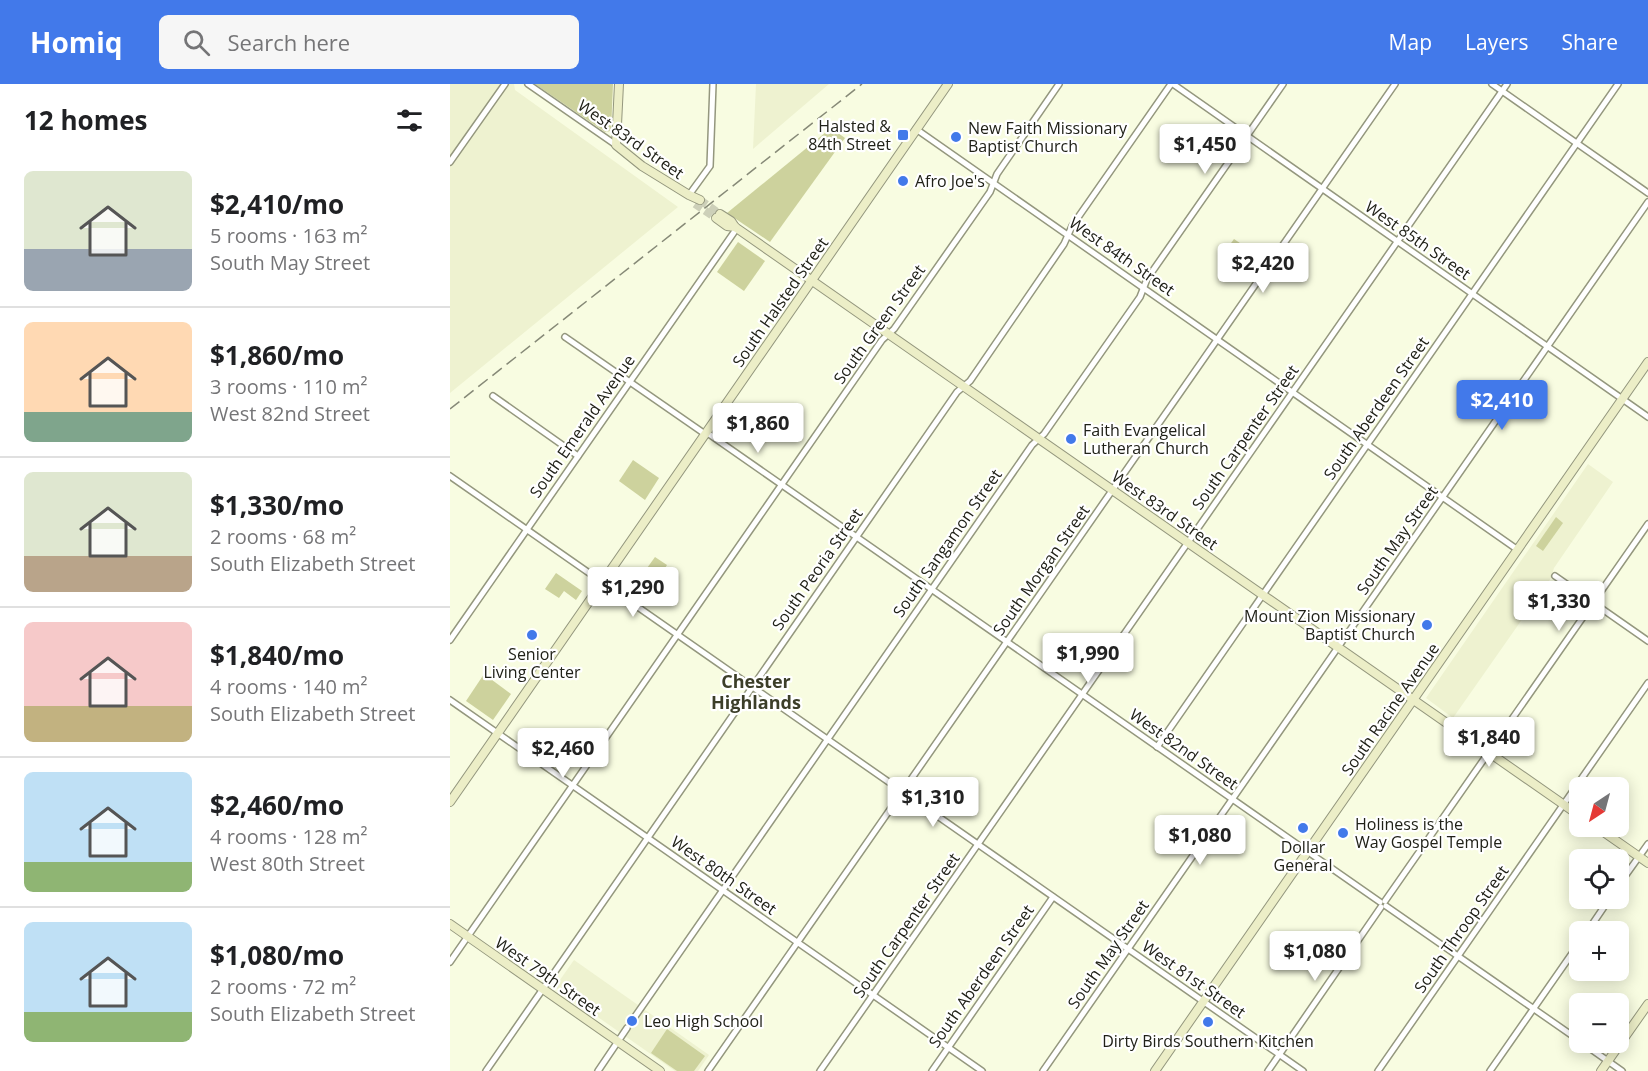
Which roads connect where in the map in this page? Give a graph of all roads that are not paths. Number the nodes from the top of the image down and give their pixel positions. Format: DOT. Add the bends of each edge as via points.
graph roads {
  1 [pos="505,84"];
  2 [pos="528,84"];
  3 [pos="619,84"];
  4 [pos="713,84"];
  5 [pos="948,84"];
  6 [pos="1059,84"];
  7 [pos="1172,84"];
  8 [pos="1283,84"];
  9 [pos="1395,84"];
  10 [pos="1492,84"];
  11 [pos="1507,84"];
  12 [pos="1618,84"];
  13 [pos="1502,91"];
  14 [pos="916,129"];
  15 [pos="1247,136"];
  16 [pos="1576,143"];
  17 [pos="616,145"];
  18 [pos="450,162"];
  19 [pos="993,183"];
  20 [pos="1322,189"];
  21 [pos="1648,193"];
  22 [pos="689,195"];
  23 [pos="698,202"];
  24 [pos="1648,202"];
  25 [pos="718,216"];
  26 [pos="736,228"];
  27 [pos="1068,235"];
  28 [pos="1397,242"];
  29 [pos="812,280"];
  30 [pos="1143,288"];
  31 [pos="1472,294"];
  32 [pos="888,334"];
  33 [pos="565,337"];
  34 [pos="1217,340"];
  35 [pos="1546,346"];
  36 [pos="1648,362"];
  37 [pos="630,382"];
  38 [pos="964,386"];
  39 [pos="1293,392"];
  40 [pos="493,396"];
  41 [pos="1622,399"];
  42 [pos="1648,417"];
  43 [pos="706,433"];
  44 [pos="1039,439"];
  45 [pos="1367,444"];
  46 [pos="578,456"];
  47 [pos="450,477"];
  48 [pos="782,484"];
  49 [pos="1113,490"];
  50 [pos="1443,497"];
  51 [pos="1648,524"];
  52 [pos="526,530"];
  53 [pos="856,537"];
  54 [pos="1188,543"];
  55 [pos="1518,550"];
  56 [pos="1555,576"];
  57 [pos="602,582"];
  58 [pos="931,589"];
  59 [pos="1263,595"];
  60 [pos="1593,603"];
  61 [pos="677,635"];
  62 [pos="450,640"];
  63 [pos="1648,641"];
  64 [pos="1007,642"];
  65 [pos="1338,647"];
  66 [pos="1648,683"];
  67 [pos="752,687"];
  68 [pos="1083,694"];
  69 [pos="450,700"];
  70 [pos="1413,700"];
  71 [pos="498,733"];
  72 [pos="827,739"];
  73 [pos="1157,747"];
  74 [pos="1489,753"];
  75 [pos="573,786"];
  76 [pos="903,792"];
  77 [pos="1233,799"];
  78 [pos="450,802"];
  79 [pos="1564,805"];
  80 [pos="1569,808"];
  81 [pos="1611,837"];
  82 [pos="647,838"];
  83 [pos="1648,844"];
  84 [pos="978,845"];
  85 [pos="1308,851"];
  86 [pos="1639,857"];
  87 [pos="1648,863"];
  88 [pos="1629,871"];
  89 [pos="723,890"];
  90 [pos="1053,897"];
  91 [pos="1383,904"];
  92 [pos="450,924"];
  93 [pos="468,937"];
  94 [pos="798,943"];
  95 [pos="1128,949"];
  96 [pos="1458,956"];
  97 [pos="1569,958"];
  98 [pos="450,962"];
  99 [pos="543,989"];
  100 [pos="873,996"];
  101 [pos="1203,1001"];
  102 [pos="1648,1004"];
  103 [pos="1533,1009"];
  104 [pos="634,1018"];
  105 [pos="627,1028"];
  106 [pos="1569,1034"];
  107 [pos="618,1042"];
  108 [pos="948,1048"];
  109 [pos="1596,1053"];
  110 [pos="1279,1054"];
  111 [pos="1608,1061"];
  112 [pos="486,1071"];
  113 [pos="598,1071"];
  114 [pos="660,1071"];
  115 [pos="708,1071"];
  116 [pos="820,1071"];
  117 [pos="932,1071"];
  118 [pos="982,1071"];
  119 [pos="1043,1071"];
  120 [pos="1155,1071"];
  121 [pos="1268,1071"];
  122 [pos="1303,1071"];
  123 [pos="1378,1071"];
  124 [pos="1490,1071"];
  125 [pos="1601,1071"];
  126 [pos="1622,1071"];
  1 -- 18 [label="street"];
  2 -- 17 [label="street, West 83rd Street"];
  3 -- 17 [label="street"];
  4 -- 22 [label="street" via="710,166"];
  5 -- 14 [label="street, South Halsted Street"];
  6 -- 19 [label="street, South Green Street"];
  7 -- 15 [label="street, West 85th Street"];
  7 -- 27 [label="street, South Peoria Street"];
  8 -- 15 [label="street, South Sangamon Street"];
  9 -- 20 [label="street, South Morgan Street"];
  10 -- 13 [label="street"];
  11 -- 13 [label="street, South Carpenter Street"];
  12 -- 16 [label="street, South Aberdeen Street"];
  13 -- 16 [label="street"];
  13 -- 28 [label="street, South Carpenter Street"];
  14 -- 19 [label="street, West 84th Street"];
  14 -- 29 [label="street, South Halsted Street"];
  15 -- 20 [label="street, West 85th Street"];
  15 -- 30 [label="street, South Sangamon Street"];
  16 -- 21 [label="street"];
  16 -- 31 [label="street, South Aberdeen Street"];
  17 -- 22 [label="street, West 83rd Street"];
  19 -- 27 [label="street, West 84th Street"];
  19 -- 32 [label="street, South Green Street"];
  20 -- 28 [label="street, West 85th Street"];
  20 -- 34 [label="street, South Morgan Street"];
  22 -- 23 [label="street, West 83rd Street"];
  24 -- 35 [label="street, South May Street"];
  25 -- 26 [label="street, West 83rd Street" via="731,221"];
  26 -- 29 [label="street, West 83rd Street"];
  26 -- 37 [label="street, South Emerald Avenue"];
  27 -- 30 [label="street, West 84th Street"];
  27 -- 38 [label="street, South Peoria Street"];
  28 -- 31 [label="street, West 85th Street"];
  28 -- 39 [label="street, South Carpenter Street"];
  29 -- 32 [label="street, West 83rd Street"];
  29 -- 43 [label="street, South Halsted Street"];
  30 -- 34 [label="street, West 84th Street"];
  30 -- 44 [label="street, South Sangamon Street"];
  31 -- 35 [label="street, West 85th Street"];
  31 -- 45 [label="street, South Aberdeen Street"];
  32 -- 38 [label="street, West 83rd Street"];
  32 -- 48 [label="street, South Green Street"];
  33 -- 37 [label="street, West 82nd Street"];
  34 -- 39 [label="street, West 84th Street"];
  34 -- 49 [label="street, South Morgan Street"];
  35 -- 41 [label="street, West 85th Street"];
  35 -- 50 [label="street, South May Street"];
  36 -- 41 [label="street, South Racine Avenue"];
  37 -- 43 [label="street, West 82nd Street"];
  37 -- 46 [label="street, South Emerald Avenue"];
  38 -- 44 [label="street, West 83rd Street"];
  38 -- 53 [label="street, South Peoria Street"];
  39 -- 45 [label="street, West 84th Street"];
  39 -- 54 [label="street, South Carpenter Street"];
  40 -- 46 [label="street"];
  41 -- 42 [label="street, West 85th Street"];
  41 -- 55 [label="street, South Racine Avenue"];
  43 -- 48 [label="street, West 82nd Street"];
  43 -- 57 [label="street, South Halsted Street"];
  44 -- 49 [label="street, West 83rd Street"];
  44 -- 58 [label="street, South Sangamon Street"];
  45 -- 50 [label="street, West 84th Street"];
  45 -- 59 [label="street, South Aberdeen Street"];
  46 -- 52 [label="street, South Emerald Avenue"];
  47 -- 52 [label="street, West 81st Street"];
  48 -- 53 [label="street, West 82nd Street"];
  48 -- 61 [label="street, South Green Street"];
  49 -- 54 [label="street, West 83rd Street"];
  49 -- 64 [label="street, South Morgan Street"];
  50 -- 55 [label="street, West 84th Street"];
  50 -- 65 [label="street, South May Street"];
  51 -- 60 [label="street"];
  52 -- 57 [label="street, West 81st Street"];
  52 -- 62 [label="street, South Emerald Avenue"];
  53 -- 58 [label="street, West 82nd Street"];
  53 -- 67 [label="street, South Peoria Street"];
  54 -- 59 [label="street, West 83rd Street"];
  54 -- 68 [label="street, South Carpenter Street"];
  55 -- 70 [label="street, South Racine Avenue"];
  56 -- 60 [label="street"];
  57 -- 61 [label="street, West 81st Street"];
  57 -- 71 [label="street, South Halsted Street"];
  58 -- 64 [label="street, West 82nd Street"];
  58 -- 72 [label="street, South Sangamon Street"];
  59 -- 65 [label="street, West 83rd Street"];
  59 -- 73 [label="street, South Aberdeen Street"];
  60 -- 63 [label="street"];
  60 -- 74 [label="street"];
  61 -- 67 [label="street, West 81st Street"];
  61 -- 75 [label="street, South Green Street"];
  64 -- 68 [label="street, West 82nd Street"];
  64 -- 76 [label="street, South Morgan Street"];
  65 -- 70 [label="street, West 83rd Street"];
  65 -- 77 [label="street, South May Street"];
  66 -- 79 [label="street, South Throop Street"];
  67 -- 72 [label="street, West 81st Street"];
  67 -- 82 [label="street, South Peoria Street"];
  68 -- 73 [label="street, West 82nd Street"];
  68 -- 84 [label="street, South Carpenter Street"];
  69 -- 71 [label="street, West 80th Street"];
  70 -- 74 [label="street, West 83rd Street"];
  70 -- 85 [label="street, South Racine Avenue"];
  71 -- 75 [label="street, West 80th Street"];
  71 -- 78 [label="street, South Halsted Street"];
  72 -- 76 [label="street, West 81st Street"];
  72 -- 89 [label="street, South Sangamon Street"];
  73 -- 77 [label="street, West 82nd Street"];
  74 -- 79 [label="street, West 83rd Street"];
  74 -- 91 [label="street"];
  75 -- 82 [label="street, West 80th Street"];
  75 -- 93 [label="street, South Green Street"];
  76 -- 84 [label="street, West 81st Street"];
  76 -- 94 [label="street, South Morgan Street"];
  77 -- 85 [label="street, West 82nd Street"];
  77 -- 95 [label="street, South May Street"];
  79 -- 80 [label="street, West 83rd Street"];
  79 -- 96 [label="street, South Throop Street"];
  81 -- 86 [label="street"];
  82 -- 89 [label="street, West 80th Street"];
  82 -- 99 [label="street, South Peoria Street"];
  83 -- 86 [label="street"];
  84 -- 90 [label="street, West 81st Street"];
  84 -- 100 [label="street, South Carpenter Street"];
  85 -- 91 [label="street, West 82nd Street"];
  85 -- 101 [label="street, South Racine Avenue"];
  86 -- 87 [label="street"];
  86 -- 88 [label="street"];
  89 -- 94 [label="street, West 80th Street"];
  89 -- 104 [label="street, South Sangamon Street"];
  90 -- 95 [label="street, West 81st Street"];
  90 -- 108 [label="street, South Aberdeen Street"];
  91 -- 96 [label="street, West 82nd Street"];
  91 -- 110 [label="street"];
  92 -- 93 [label="street, West 79th Street"];
  93 -- 98 [label="street, South Green Street"];
  93 -- 99 [label="street, West 79th Street"];
  94 -- 100 [label="street, West 80th Street"];
  94 -- 115 [label="street, South Morgan Street"];
  95 -- 101 [label="street, West 81st Street"];
  95 -- 119 [label="street, South May Street"];
  96 -- 103 [label="street, West 82nd Street"];
  96 -- 123 [label="street, South Throop Street"];
  97 -- 103 [label="street"];
  99 -- 107 [label="street, West 79th Street"];
  99 -- 112 [label="street, South Peoria Street"];
  100 -- 108 [label="street, West 80th Street"];
  100 -- 116 [label="street, South Carpenter Street"];
  101 -- 110 [label="street, West 81st Street"];
  101 -- 120 [label="street, South Racine Avenue"];
  102 -- 111 [label="street"];
  103 -- 106 [label="street, West 82nd Street"];
  103 -- 124 [label="street"];
  105 -- 107 [label="street"];
  107 -- 113 [label="street"];
  107 -- 114 [label="street, West 79th Street"];
  108 -- 117 [label="street, South Aberdeen Street"];
  108 -- 118 [label="street, West 80th Street"];
  109 -- 111 [label="street, West 82nd Street"];
  110 -- 121 [label="street"];
  110 -- 122 [label="street, West 81st Street"];
  111 -- 125 [label="street"];
  111 -- 126 [label="street, West 82nd Street"];
}
